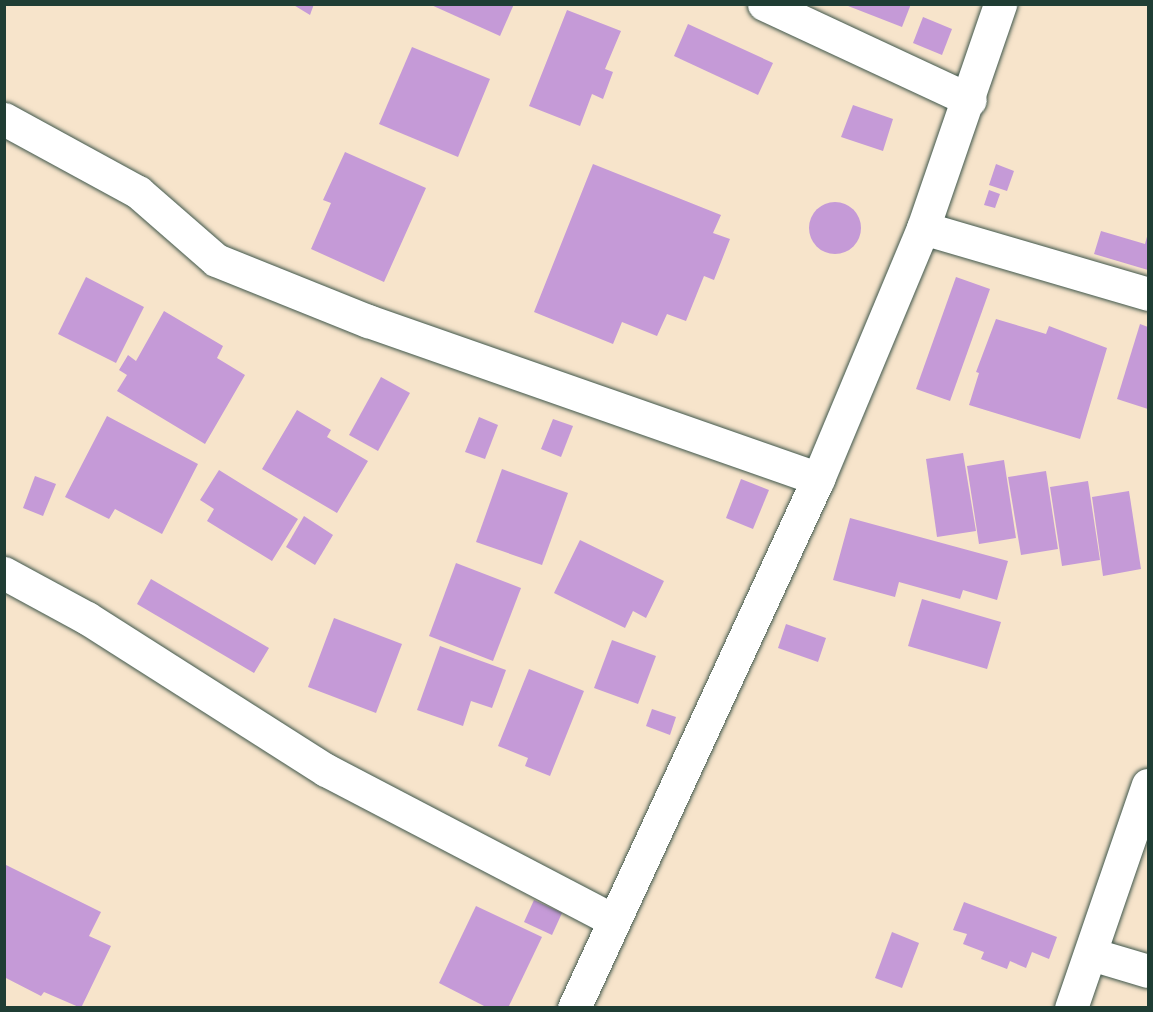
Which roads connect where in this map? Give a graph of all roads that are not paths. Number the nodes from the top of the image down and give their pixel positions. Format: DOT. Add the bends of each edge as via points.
graph roads {
  1 [pos="764,4"];
  2 [pos="1000,4"];
  3 [pos="970,100"];
  4 [pos="4,119"];
  5 [pos="923,228"];
  6 [pos="1149,294"];
  7 [pos="818,479"];
  8 [pos="4,573"];
  9 [pos="1149,785"];
  10 [pos="613,920"];
  11 [pos="1091,954"];
  12 [pos="1149,971"];
  13 [pos="574,1008"];
  14 [pos="1071,1008"];
  1 -- 3 [label="street"];
  2 -- 3 [label="street"];
  3 -- 5 [label="street"];
  4 -- 7 [label="street" via="138,192 216,260 368,321"];
  5 -- 6 [label="street"];
  5 -- 7 [label="street"];
  7 -- 10 [label="street"];
  8 -- 10 [label="street" via="87,618 326,770"];
  9 -- 11 [label="street"];
  10 -- 13 [label="street"];
  11 -- 12 [label="street"];
  11 -- 14 [label="street"];
}
